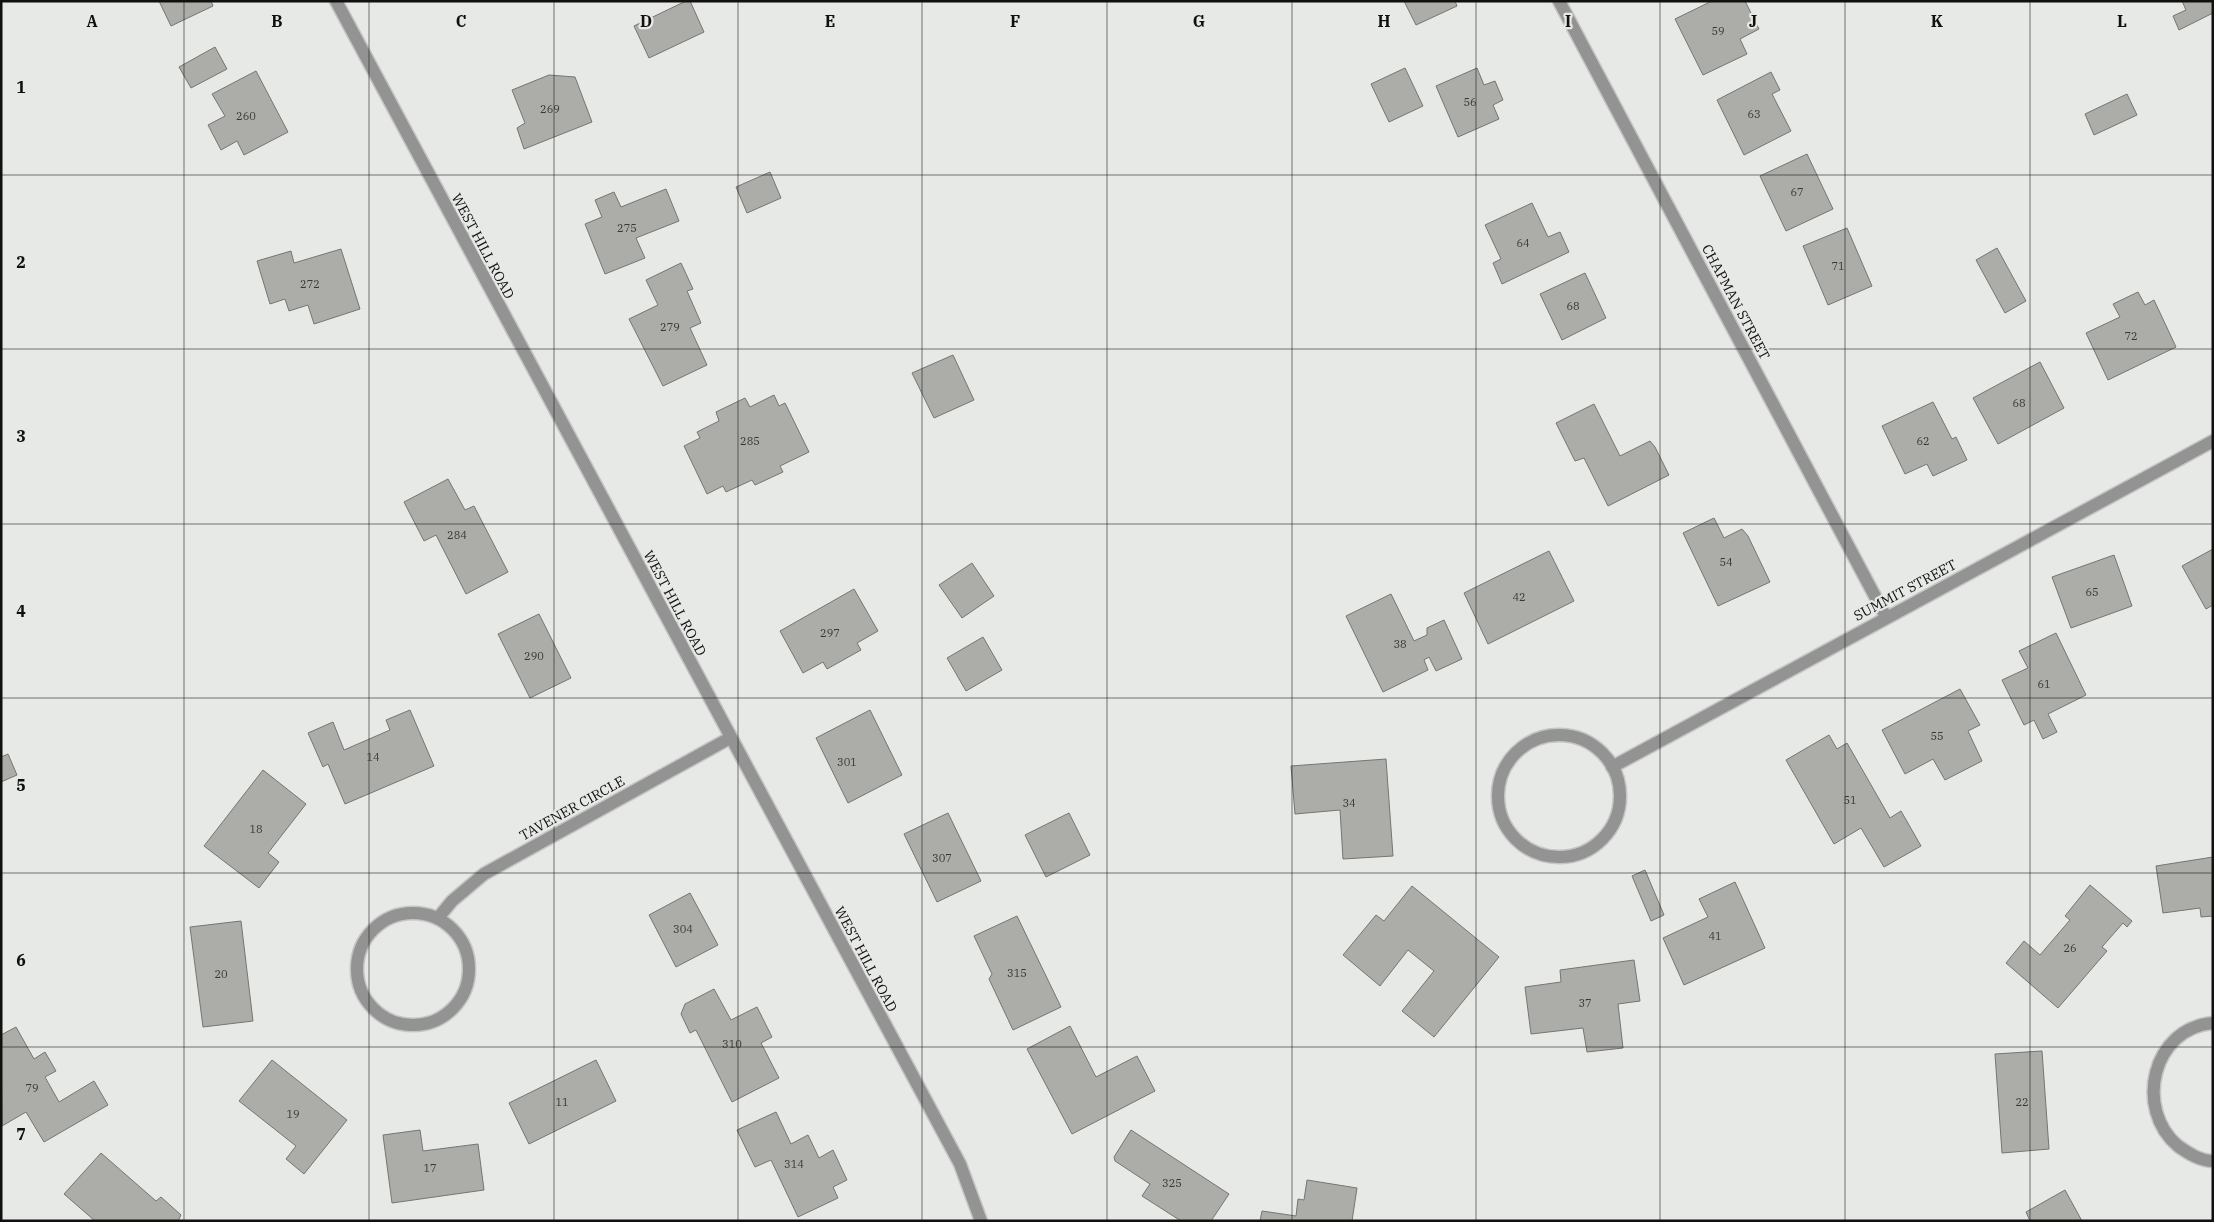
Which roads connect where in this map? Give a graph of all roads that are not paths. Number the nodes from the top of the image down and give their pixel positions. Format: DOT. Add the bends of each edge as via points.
graph roads {
  1 [pos="336,1"];
  2 [pos="1559,1"];
  3 [pos="2213,441"];
  4 [pos="1886,617"];
  5 [pos="730,738"];
  6 [pos="1612,767"];
  7 [pos="438,918"];
  8 [pos="2213,1023"];
  9 [pos="2213,1161"];
  10 [pos="981,1221"];
  1 -- 5 [label="street, WEST HILL ROAD"];
  2 -- 4 [label="street, CHAPMAN STREET"];
  3 -- 4 [label="street, SUMMIT STREET"];
  4 -- 6 [label="street, SUMMIT STREET"];
  5 -- 7 [label="street, TAVENER CIRCLE" via="484,874"];
  5 -- 10 [label="street, WEST HILL ROAD" via="960,1164"];
  6 -- 6 [label="street" via="1618,778 1621,799 1616,819 1605,837 1590,849 1558,857 1532,852 1516,840 1504,824 1498,805 1499,785 1505,767 1517,750 1535,739 1555,734 1575,736 1594,745"];
  7 -- 7 [label="street" via="453,930 464,946 469,964 468,984 460,1001 446,1015 428,1024 409,1026 391,1021 375,1012 357,981 361,946 371,930 394,916 420,913"];
  8 -- 9 [label="street" via="2183,1034 2166,1051 2156,1072 2153,1096 2158,1119 2170,1138 2187,1153"];
}
